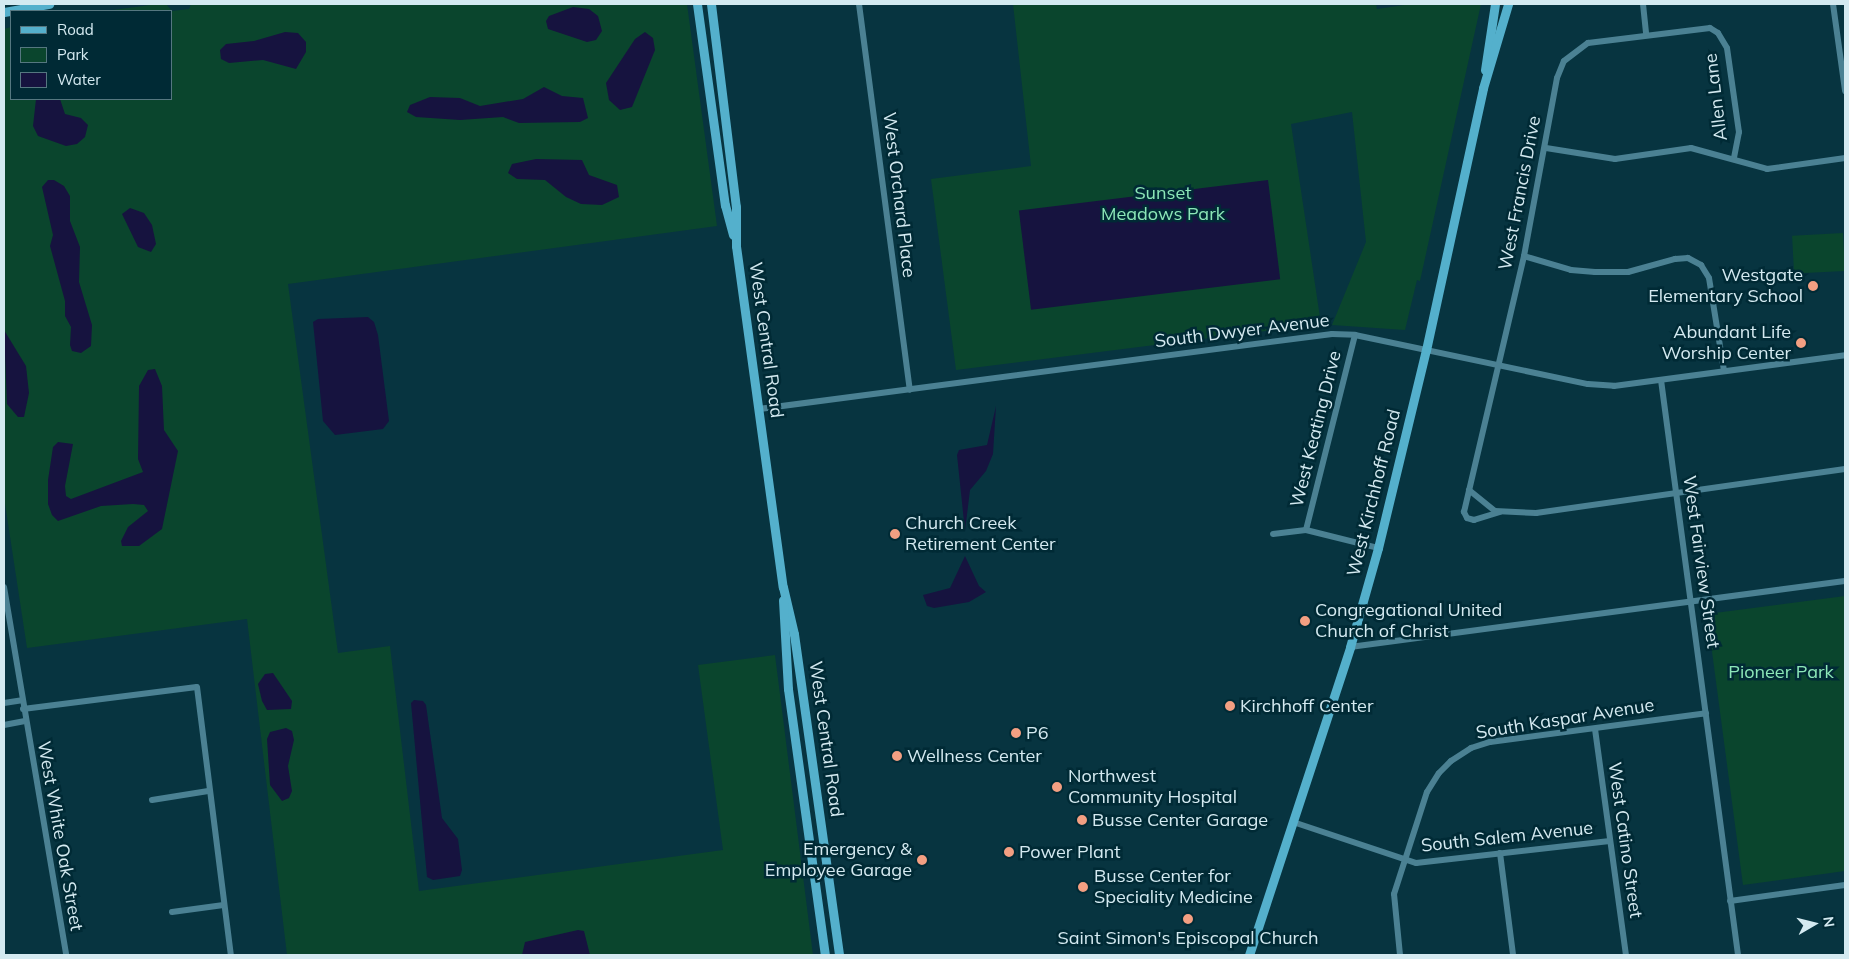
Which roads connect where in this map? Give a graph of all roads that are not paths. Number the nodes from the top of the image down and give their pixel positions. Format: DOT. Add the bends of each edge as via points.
graph roads {
  1 [pos="49,4"];
  2 [pos="698,4"];
  3 [pos="712,4"];
  4 [pos="859,4"];
  5 [pos="1495,4"];
  6 [pos="1508,4"];
  7 [pos="1643,4"];
  8 [pos="1833,4"];
  9 [pos="15,10"];
  10 [pos="1718,33"];
  11 [pos="1646,34"];
  12 [pos="1483,88"];
  13 [pos="1845,91"];
  14 [pos="1546,148"];
  15 [pos="1734,158"];
  16 [pos="1845,158"];
  17 [pos="736,246"];
  18 [pos="1524,256"];
  19 [pos="1355,335"];
  20 [pos="1426,350"];
  21 [pos="1845,355"];
  22 [pos="1497,367"];
  23 [pos="1724,371"];
  24 [pos="1661,380"];
  25 [pos="910,390"];
  26 [pos="759,410"];
  27 [pos="1845,469"];
  28 [pos="1469,490"];
  29 [pos="1676,492"];
  30 [pos="1500,512"];
  31 [pos="1306,530"];
  32 [pos="1273,534"];
  33 [pos="1378,548"];
  34 [pos="1845,581"];
  35 [pos="4,586"];
  36 [pos="782,587"];
  37 [pos="1691,602"];
  38 [pos="1350,646"];
  39 [pos="22,700"];
  40 [pos="4,703"];
  41 [pos="23,709"];
  42 [pos="1706,713"];
  43 [pos="24,721"];
  44 [pos="4,725"];
  45 [pos="1595,729"];
  46 [pos="208,791"];
  47 [pos="152,800"];
  48 [pos="1293,822"];
  49 [pos="1610,841"];
  50 [pos="1500,853"];
  51 [pos="1405,859"];
  52 [pos="1845,885"];
  53 [pos="1730,901"];
  54 [pos="224,905"];
  55 [pos="172,912"];
  56 [pos="66,955"];
  57 [pos="230,955"];
  58 [pos="825,955"];
  59 [pos="839,955"];
  60 [pos="1249,955"];
  61 [pos="1400,955"];
  62 [pos="1513,955"];
  63 [pos="1626,955"];
  64 [pos="1738,955"];
  1 -- 9 [label="main road"];
  2 -- 17 [label="main road, West Central Road" via="725,205"];
  3 -- 17 [label="main road, West Central Road" via="736,207"];
  4 -- 25 [label="street, West Orchard Place"];
  5 -- 12 [label="main road, West Kirchhoff Road"];
  6 -- 12 [label="main road, West Kirchhoff Road"];
  7 -- 11 [label="street"];
  8 -- 13 [label="street"];
  10 -- 11 [label="street, West Francis Drive" via="1702,28"];
  10 -- 15 [label="street, Allen Lane" via="1727,48 1739,132"];
  11 -- 14 [label="street, West Francis Drive" via="1588,43 1564,62 1557,78"];
  12 -- 20 [label="main road, West Kirchhoff Road"];
  14 -- 15 [label="street" via="1616,159 1691,148"];
  14 -- 18 [label="street, West Francis Drive"];
  15 -- 16 [label="street" via="1767,169"];
  17 -- 26 [label="main road, West Central Road"];
  18 -- 22 [label="street, West Francis Drive"];
  18 -- 23 [label="street" via="1572,270 1595,272 1628,272 1688,258 1701,265 1709,278"];
  19 -- 20 [label="street, South Dwyer Avenue"];
  19 -- 25 [label="street, South Dwyer Avenue" via="1332,334"];
  19 -- 31 [label="street, West Keating Drive"];
  20 -- 22 [label="street, South Dwyer Avenue"];
  20 -- 33 [label="main road, West Kirchhoff Road"];
  21 -- 23 [label="street, South Dwyer Avenue"];
  22 -- 24 [label="street, South Dwyer Avenue" via="1588,384 1614,386"];
  22 -- 28 [label="street, West Francis Drive"];
  23 -- 24 [label="street, South Dwyer Avenue"];
  24 -- 29 [label="street, West Fairview Street"];
  25 -- 26 [label="street, South Dwyer Avenue"];
  26 -- 36 [label="main road, West Central Road"];
  27 -- 29 [label="street"];
  28 -- 30 [label="street"];
  28 -- 30 [label="street, West Francis Drive" via="1464,512 1467,518 1484,519"];
  29 -- 30 [label="street" via="1536,513"];
  29 -- 37 [label="street, West Fairview Street"];
  31 -- 32 [label="street"];
  31 -- 33 [label="street"];
  33 -- 38 [label="main road, West Kirchhoff Road"];
  34 -- 37 [label="street"];
  35 -- 39 [label="street, West White Oak Street"];
  36 -- 58 [label="main road, West Central Road" via="782,636 788,688"];
  36 -- 59 [label="main road, West Central Road" via="794,634"];
  37 -- 38 [label="street"];
  37 -- 42 [label="street, West Fairview Street"];
  38 -- 48 [label="main road, West Kirchhoff Road"];
  39 -- 40 [label="street"];
  39 -- 41 [label="street, West White Oak Street"];
  41 -- 43 [label="street, West White Oak Street"];
  41 -- 46 [label="street" via="197,686"];
  42 -- 45 [label="street, South Kaspar Avenue"];
  42 -- 53 [label="street, West Fairview Street"];
  43 -- 44 [label="street, West White Oak Street"];
  43 -- 56 [label="street, West White Oak Street"];
  45 -- 49 [label="street, West Catino Street"];
  45 -- 51 [label="street, South Kaspar Avenue" via="1490,742 1471,748 1439,773 1427,792"];
  46 -- 47 [label="street"];
  46 -- 54 [label="street"];
  48 -- 51 [label="street, South Salem Avenue"];
  48 -- 60 [label="main road, West Kirchhoff Road"];
  49 -- 50 [label="street, South Salem Avenue"];
  49 -- 63 [label="street, West Catino Street"];
  50 -- 51 [label="street, South Salem Avenue" via="1424,863"];
  50 -- 62 [label="street"];
  51 -- 61 [label="street, South Kaspar Avenue" via="1394,901"];
  52 -- 53 [label="street"];
  53 -- 64 [label="street, West Fairview Street"];
  54 -- 55 [label="street"];
  54 -- 57 [label="street"];
}
